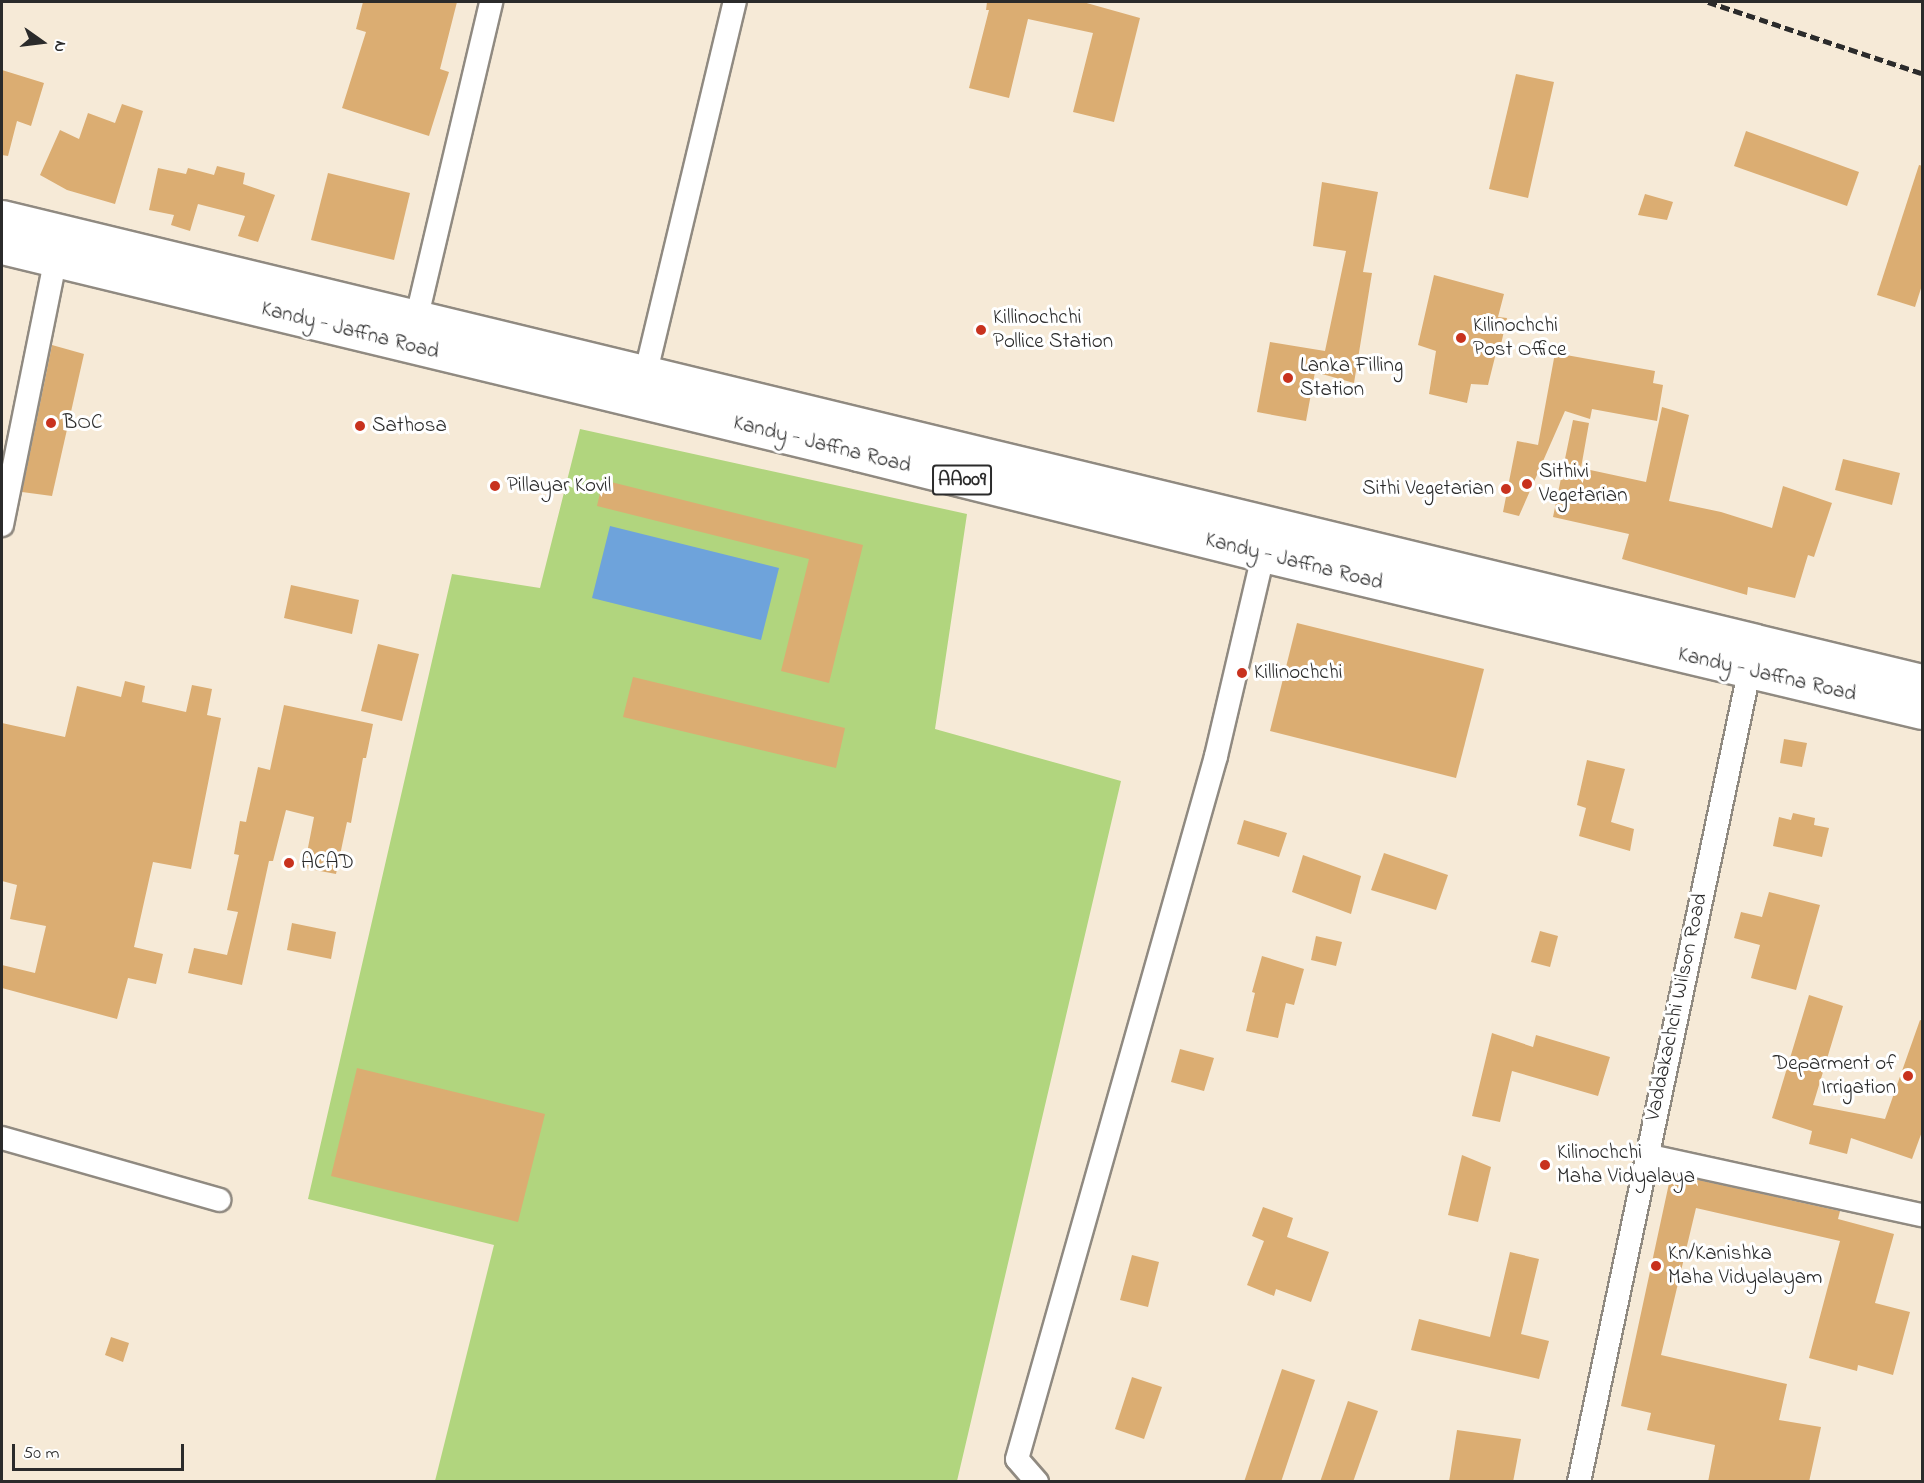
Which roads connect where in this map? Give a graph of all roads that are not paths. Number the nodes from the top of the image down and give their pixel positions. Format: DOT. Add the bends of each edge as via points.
graph roads {
  1 [pos="491,2"];
  2 [pos="735,2"];
  3 [pos="2,217"];
  4 [pos="58,245"];
  5 [pos="2,247"];
  6 [pos="417,316"];
  7 [pos="642,386"];
  8 [pos="2,525"];
  9 [pos="1263,555"];
  10 [pos="1757,639"];
  11 [pos="1749,670"];
  12 [pos="1923,681"];
  13 [pos="1923,712"];
  14 [pos="2,1138"];
  15 [pos="1646,1155"];
  16 [pos="219,1200"];
  17 [pos="1923,1215"];
  18 [pos="1037,1482"];
  19 [pos="1579,1482"];
  1 -- 6 [label="street"];
  2 -- 7 [label="street"];
  3 -- 4 [label="highway, Kandy - Jaffna Road / AA009"];
  4 -- 5 [label="highway, Kandy - Jaffna Road / AA009"];
  4 -- 6 [label="highway, Kandy - Jaffna Road / AA009"];
  4 -- 7 [label="highway, Kandy - Jaffna Road / AA009"];
  4 -- 8 [label="street"];
  6 -- 7 [label="highway, Kandy - Jaffna Road / AA009"];
  7 -- 9 [label="highway, Kandy - Jaffna Road / AA009"];
  7 -- 10 [label="highway, Kandy - Jaffna Road / AA009"];
  9 -- 11 [label="highway, Kandy - Jaffna Road / AA009"];
  9 -- 18 [label="street" via="1216,756 1017,1459"];
  10 -- 11 [label="street, Vaddakachchi Wilson Road"];
  10 -- 12 [label="highway, Kandy - Jaffna Road / AA009"];
  11 -- 13 [label="highway, Kandy - Jaffna Road / AA009"];
  11 -- 15 [label="street, Vaddakachchi Wilson Road"];
  14 -- 16 [label="street"];
  15 -- 17 [label="street"];
  15 -- 19 [label="street, Vaddakachchi Wilson Road"];
}
